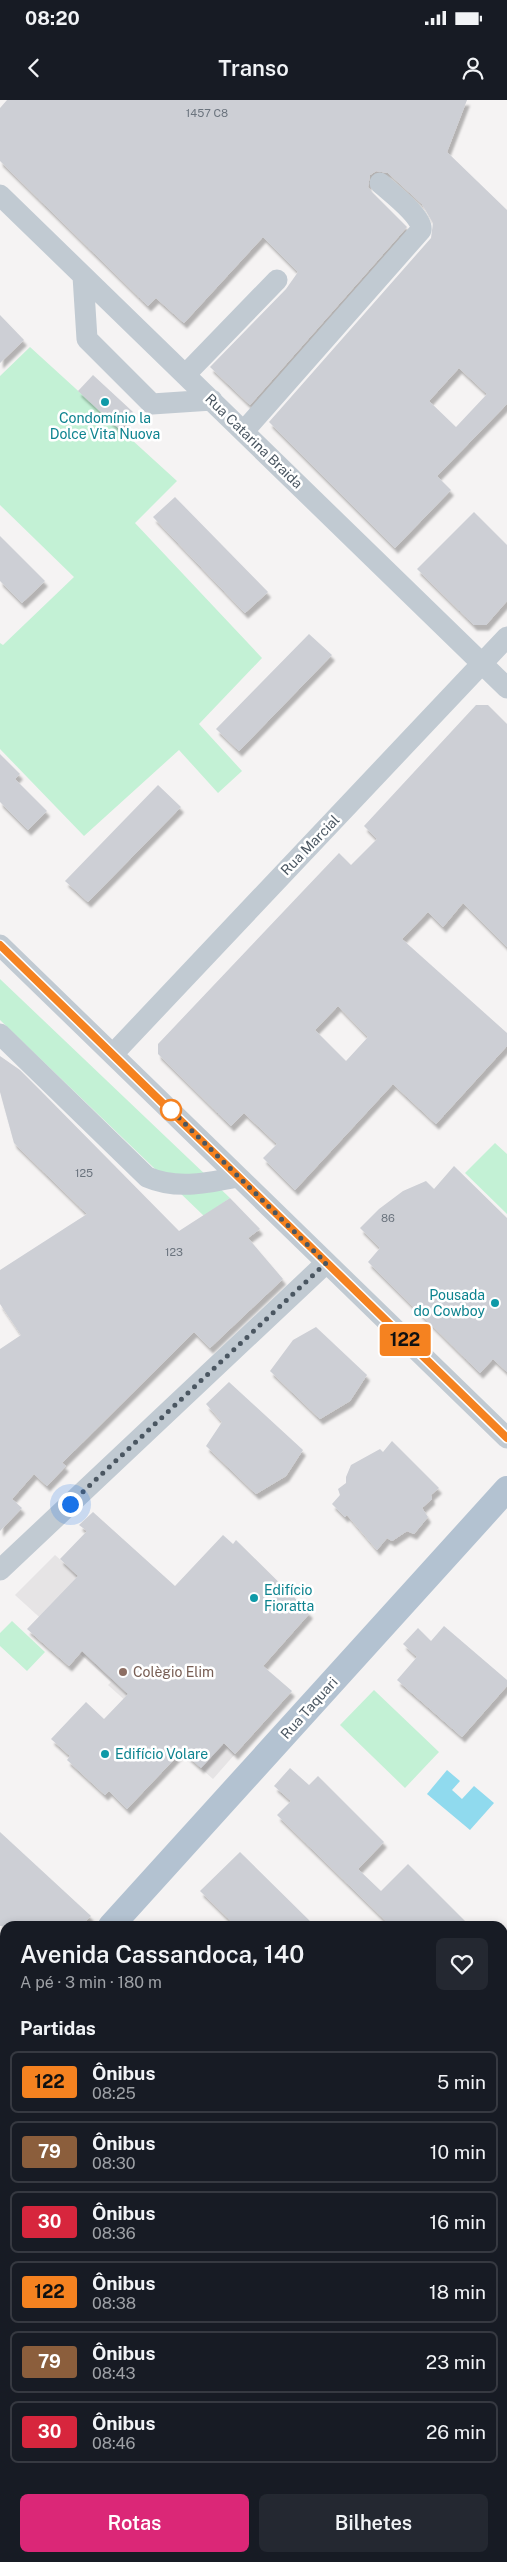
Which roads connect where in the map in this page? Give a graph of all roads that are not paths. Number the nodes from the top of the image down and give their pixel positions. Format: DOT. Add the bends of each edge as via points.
graph roads {
  1 [pos="380,183"];
  2 [pos="0,195"];
  3 [pos="83,276"];
  4 [pos="277,280"];
  5 [pos="185,375"];
  6 [pos="212,400"];
  7 [pos="244,432"];
  8 [pos="507,637"];
  9 [pos="482,664"];
  10 [pos="507,688"];
  11 [pos="3,954"];
  12 [pos="0,1034"];
  13 [pos="113,1054"];
  14 [pos="238,1177"];
  15 [pos="326,1263"];
  16 [pos="507,1438"];
  17 [pos="507,1489"];
  18 [pos="0,1570"];
  19 [pos="116,1921"];
  1 -- 7 [label="street" via="417,217 421,230"];
  2 -- 3 [label="street, Rua Catarina Braida"];
  3 -- 5 [label="street, Rua Catarina Braida"];
  3 -- 6 [label="street" via="87,339 152,404"];
  4 -- 5 [label="street"];
  5 -- 6 [label="street, Rua Catarina Braida"];
  6 -- 7 [label="street, Rua Catarina Braida"];
  7 -- 9 [label="street, Rua Catarina Braida"];
  8 -- 9 [label="street, Rua Marcial"];
  9 -- 10 [label="street, Rua Catarina Braida"];
  9 -- 13 [label="street, Rua Marcial"];
  11 -- 13 [label="street"];
  12 -- 14 [label="street" via="147,1177 186,1185"];
  13 -- 14 [label="street"];
  14 -- 15 [label="street"];
  15 -- 16 [label="street"];
  15 -- 18 [label="street"];
  17 -- 19 [label="main road, Rua Taquari"];
}
